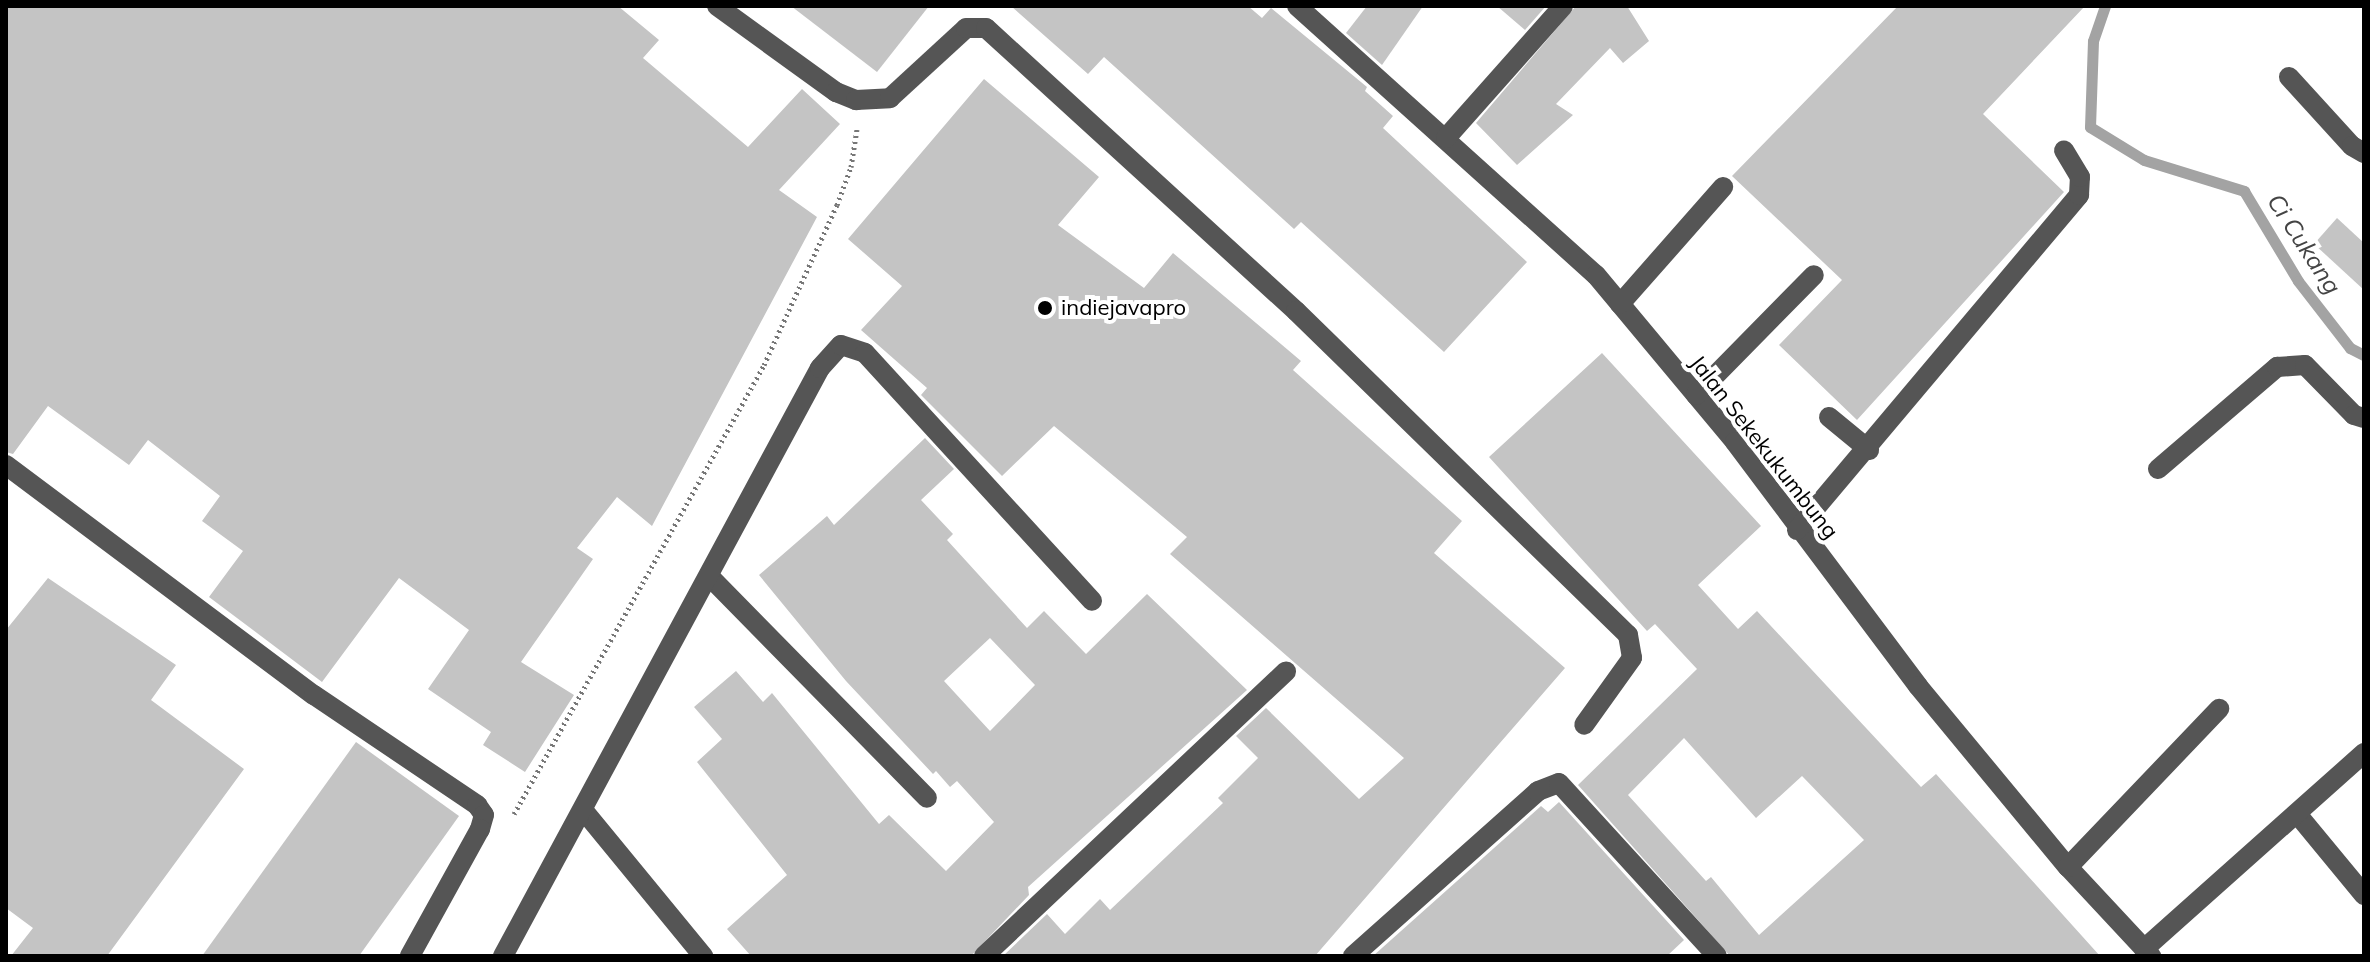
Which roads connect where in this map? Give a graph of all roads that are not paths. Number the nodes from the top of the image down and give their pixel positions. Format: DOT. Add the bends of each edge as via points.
graph roads {
  1 [pos="717,6"];
  2 [pos="1297,6"];
  3 [pos="1563,6"];
  4 [pos="2289,77"];
  5 [pos="1446,138"];
  6 [pos="2064,150"];
  7 [pos="2364,153"];
  8 [pos="1723,187"];
  9 [pos="1814,275"];
  10 [pos="1620,304"];
  11 [pos="1696,395"];
  12 [pos="1829,417"];
  13 [pos="2364,418"];
  14 [pos="1869,450"];
  15 [pos="6,465"];
  16 [pos="2158,469"];
  17 [pos="1797,530"];
  18 [pos="711,578"];
  19 [pos="1092,601"];
  20 [pos="1286,671"];
  21 [pos="2219,709"];
  22 [pos="1584,725"];
  23 [pos="2364,753"];
  24 [pos="927,798"];
  25 [pos="584,811"];
  26 [pos="2298,815"];
  27 [pos="2068,867"];
  28 [pos="2364,895"];
  29 [pos="2148,953"];
  30 [pos="410,956"];
  31 [pos="503,956"];
  32 [pos="703,956"];
  33 [pos="984,956"];
  34 [pos="1353,956"];
  35 [pos="1717,956"];
  1 -- 22 [label="street" via="836,92 856,100 890,98 966,28 986,28 1296,311 1628,635 1632,658"];
  2 -- 5 [label="street, Jalan Sekekukumbung"];
  3 -- 5 [label="street"];
  4 -- 7 [label="street"];
  5 -- 10 [label="street, Jalan Sekekukumbung" via="1596,275"];
  6 -- 14 [label="street" via="2080,177 2079,195"];
  8 -- 10 [label="street"];
  9 -- 11 [label="street"];
  10 -- 11 [label="street, Jalan Sekekukumbung"];
  11 -- 17 [label="street, Jalan Sekekukumbung"];
  12 -- 14 [label="street"];
  13 -- 16 [label="street" via="2354,415 2305,365 2277,367"];
  14 -- 17 [label="street"];
  15 -- 30 [label="street" via="314,695 477,805 484,815 480,829"];
  17 -- 27 [label="street, Jalan Sekekukumbung"];
  18 -- 19 [label="street" via="820,368 841,345 853,345"];
  18 -- 24 [label="street"];
  18 -- 25 [label="street"];
  20 -- 33 [label="street"];
  21 -- 27 [label="street"];
  23 -- 26 [label="street"];
  25 -- 31 [label="street"];
  25 -- 32 [label="street"];
  26 -- 28 [label="street"];
  26 -- 29 [label="street"];
  27 -- 29 [label="street, Jalan Sekekukumbung"];
  34 -- 35 [label="street" via="1538,791 1559,783"];
}
